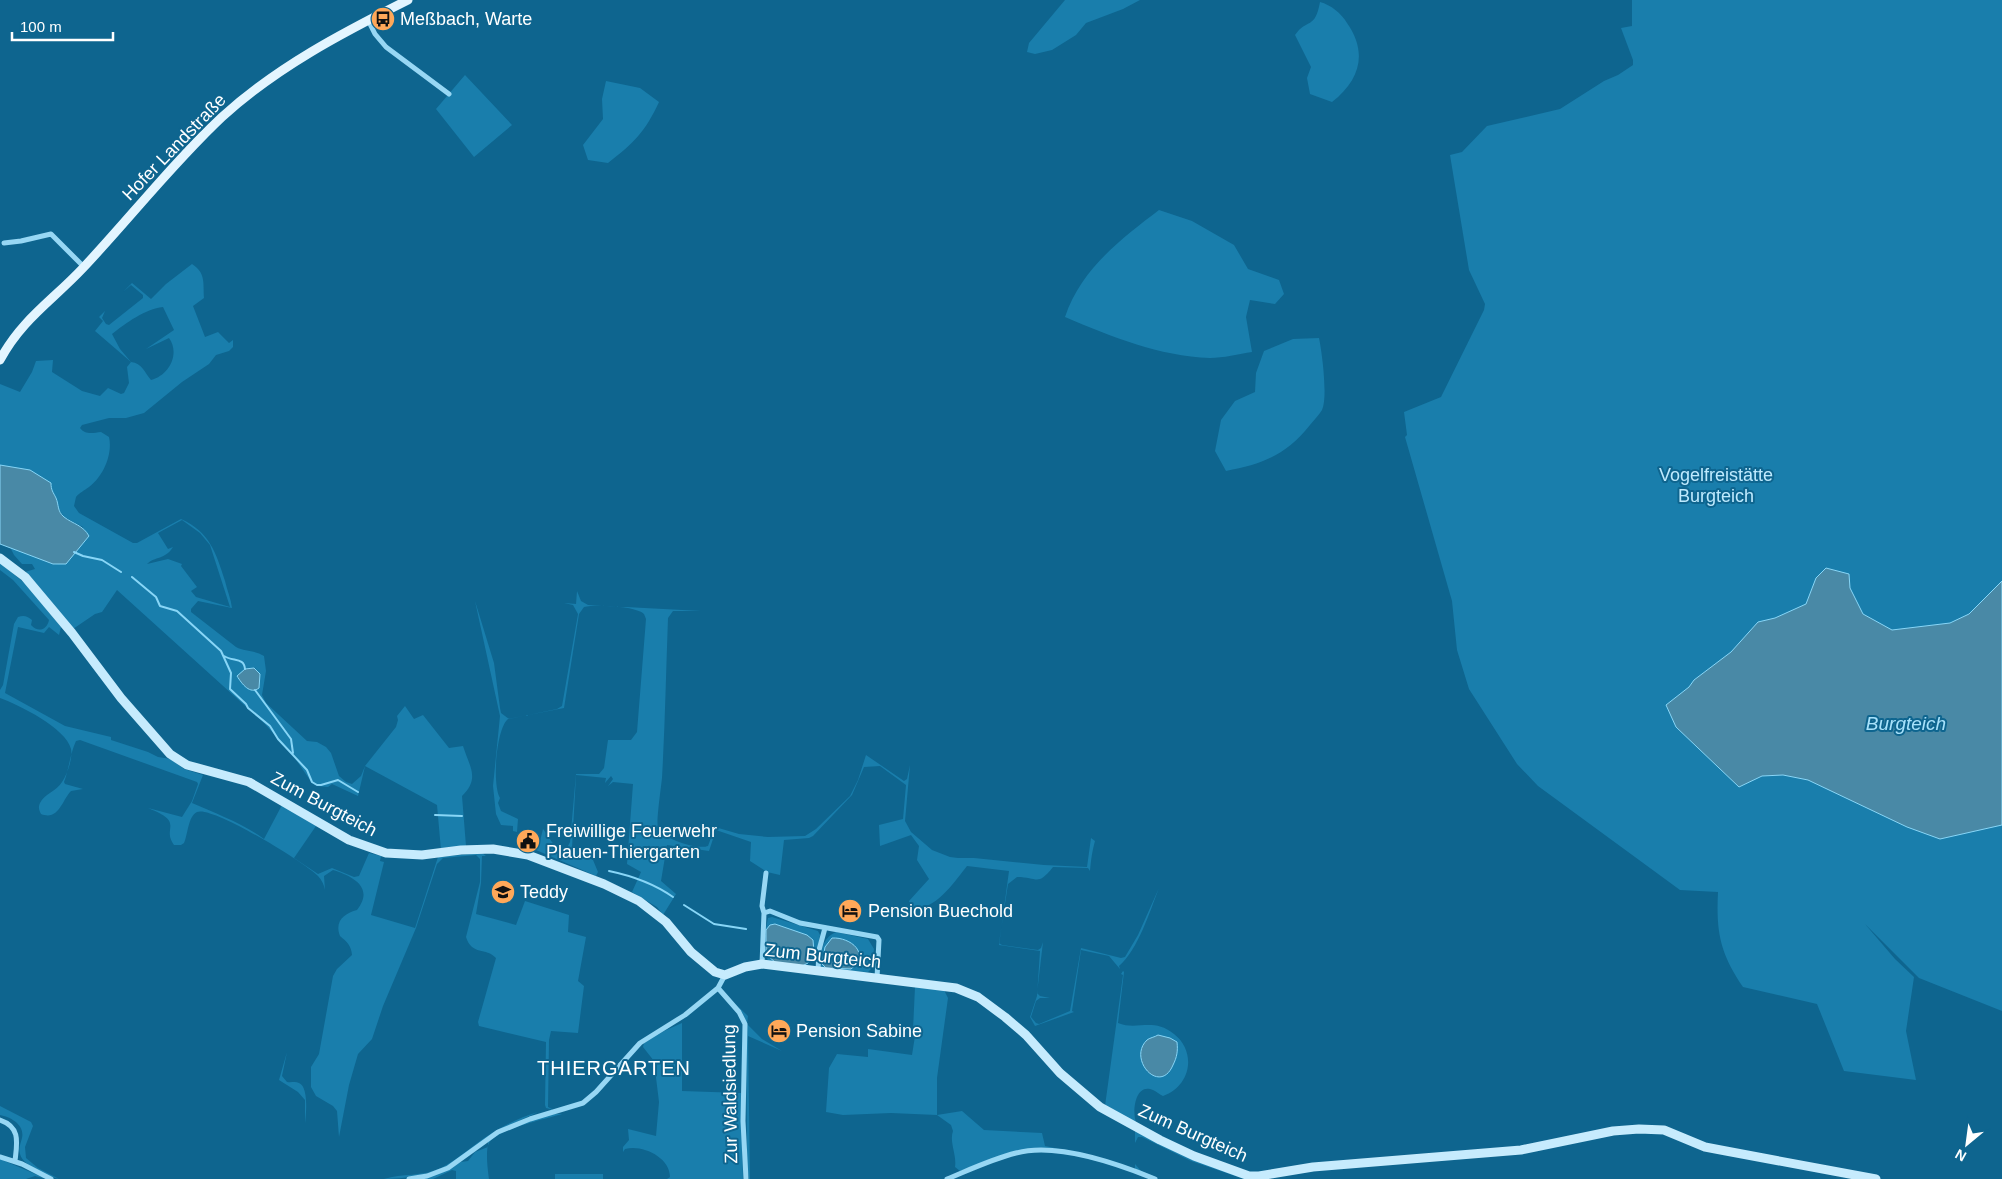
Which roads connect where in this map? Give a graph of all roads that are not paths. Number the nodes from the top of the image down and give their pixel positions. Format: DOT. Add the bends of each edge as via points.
graph roads {
  1 [pos="408,0"];
  2 [pos="368,20"];
  3 [pos="449,94"];
  4 [pos="4,243"];
  5 [pos="84,267"];
  6 [pos="0,360"];
  7 [pos="0,558"];
  8 [pos="766,873"];
  9 [pos="764,913"];
  10 [pos="825,928"];
  11 [pos="762,964"];
  12 [pos="818,971"];
  13 [pos="725,975"];
  14 [pos="877,978"];
  15 [pos="718,988"];
  16 [pos="0,1120"];
  17 [pos="0,1157"];
  18 [pos="15,1161"];
  19 [pos="1248,1177"];
  20 [pos="51,1179"];
  21 [pos="409,1179"];
  22 [pos="746,1179"];
  23 [pos="947,1179"];
  24 [pos="1154,1179"];
  25 [pos="1876,1179"];
  1 -- 2 [label="main road, Hofer Landstraße"];
  2 -- 3 [label="street" via="386,47"];
  2 -- 5 [label="main road, Hofer Landstraße" via="288,66 223,117 166,173"];
  4 -- 5 [label="street" via="51,234"];
  5 -- 6 [label="main road, Hofer Landstraße" via="22,326"];
  7 -- 13 [label="street, Zum Burgteich" via="25,577 170,754 187,765 249,782 349,840 386,853 422,855 493,849 528,855 604,884 654,912 705,965"];
  8 -- 9 [label="street"];
  9 -- 10 [label="street" via="770,911 800,923"];
  9 -- 11 [label="street"];
  10 -- 12 [label="street"];
  10 -- 14 [label="street" via="877,937 880,940"];
  11 -- 12 [label="street, Zum Burgteich"];
  11 -- 13 [label="street, Zum Burgteich"];
  12 -- 14 [label="street, Zum Burgteich"];
  13 -- 15 [label="street"];
  14 -- 19 [label="street, Zum Burgteich" via="956,988 978,997 1019,1029 1060,1073 1100,1107 1153,1137"];
  15 -- 21 [label="street" via="685,1015 640,1043 606,1083 583,1103 530,1118 498,1132 448,1168"];
  15 -- 22 [label="street, Zur Waldsiedlung" via="745,1024 743,1121"];
  16 -- 18 [label="street" via="13,1127 17,1134"];
  17 -- 18 [label="street"];
  18 -- 20 [label="street"];
  19 -- 25 [label="street, Zum Burgteich" via="1313,1167 1521,1150 1613,1131 1639,1129 1664,1130 1712,1148"];
  23 -- 24 [label="street" via="1017,1153 1044,1150 1083,1155"];
}
